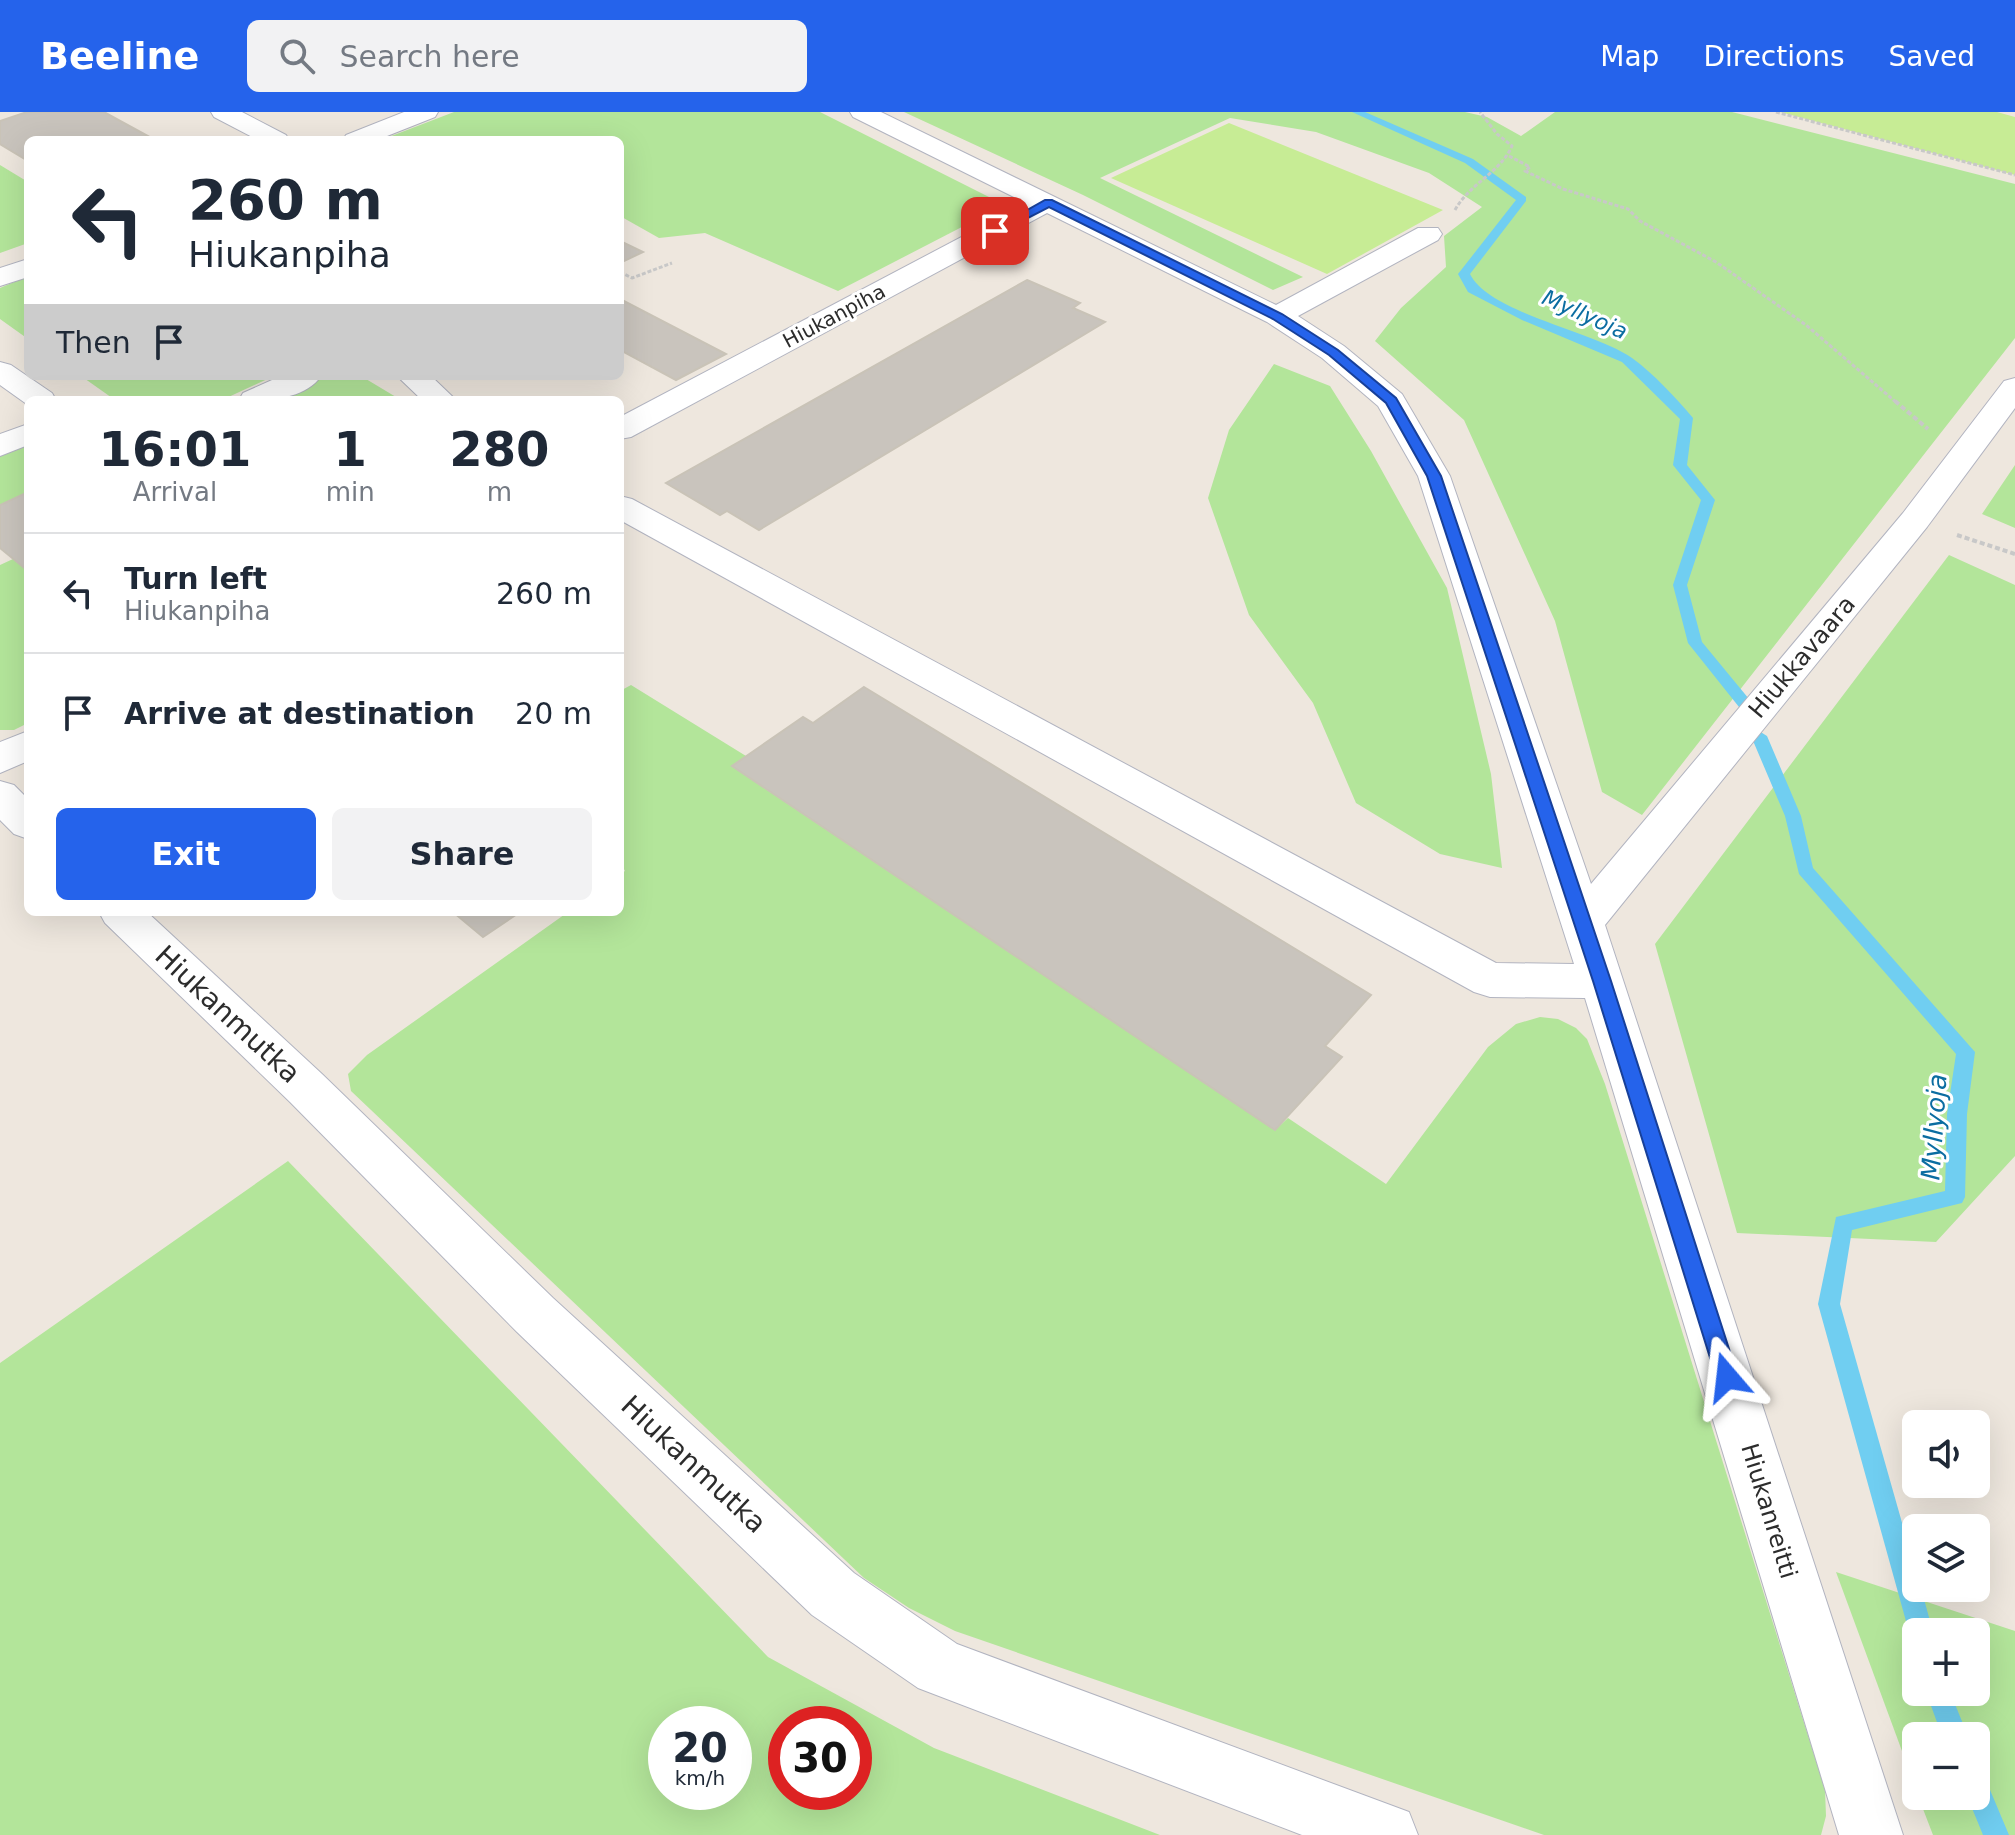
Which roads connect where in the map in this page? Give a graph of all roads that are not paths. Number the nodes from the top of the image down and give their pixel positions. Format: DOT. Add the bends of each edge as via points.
graph roads {
  1 [pos="223,112"];
  2 [pos="426,112"];
  3 [pos="862,112"];
  4 [pos="269,136"];
  5 [pos="365,136"];
  6 [pos="1048,202"];
  7 [pos="1428,234"];
  8 [pos="24,269"];
  9 [pos="0,278"];
  10 [pos="1277,316"];
  11 [pos="0,371"];
  12 [pos="297,380"];
  13 [pos="417,380"];
  14 [pos="2015,387"];
  15 [pos="35,396"];
  16 [pos="263,396"];
  17 [pos="436,396"];
  18 [pos="624,428"];
  19 [pos="24,435"];
  20 [pos="0,446"];
  21 [pos="624,508"];
  22 [pos="24,746"];
  23 [pos="0,759"];
  24 [pos="0,795"];
  25 [pos="24,820"];
  26 [pos="124,916"];
  27 [pos="1583,922"];
  28 [pos="1602,981"];
  29 [pos="1386,1835"];
  30 [pos="1871,1835"];
  1 -- 4 [label="street"];
  2 -- 5 [label="street"];
  3 -- 6 [label="street, Hiukanreitti"];
  6 -- 10 [label="street, Hiukanreitti"];
  6 -- 18 [label="street, Hiukanpiha"];
  7 -- 10 [label="street"];
  8 -- 9 [label="street"];
  10 -- 27 [label="street, Hiukanreitti" via="1333,352 1391,401 1434,476"];
  11 -- 15 [label="street"];
  12 -- 16 [label="street"];
  13 -- 17 [label="street"];
  14 -- 27 [label="street, Hiukkavaara" via="1915,520"];
  19 -- 20 [label="street"];
  21 -- 28 [label="street" via="1490,980"];
  22 -- 23 [label="street"];
  24 -- 25 [label="street"];
  26 -- 29 [label="street, Hiukanmutka" via="535,1315 833,1594 939,1667"];
  27 -- 28 [label="street, Hiukanreitti"];
  28 -- 30 [label="street, Hiukanreitti"];
}
